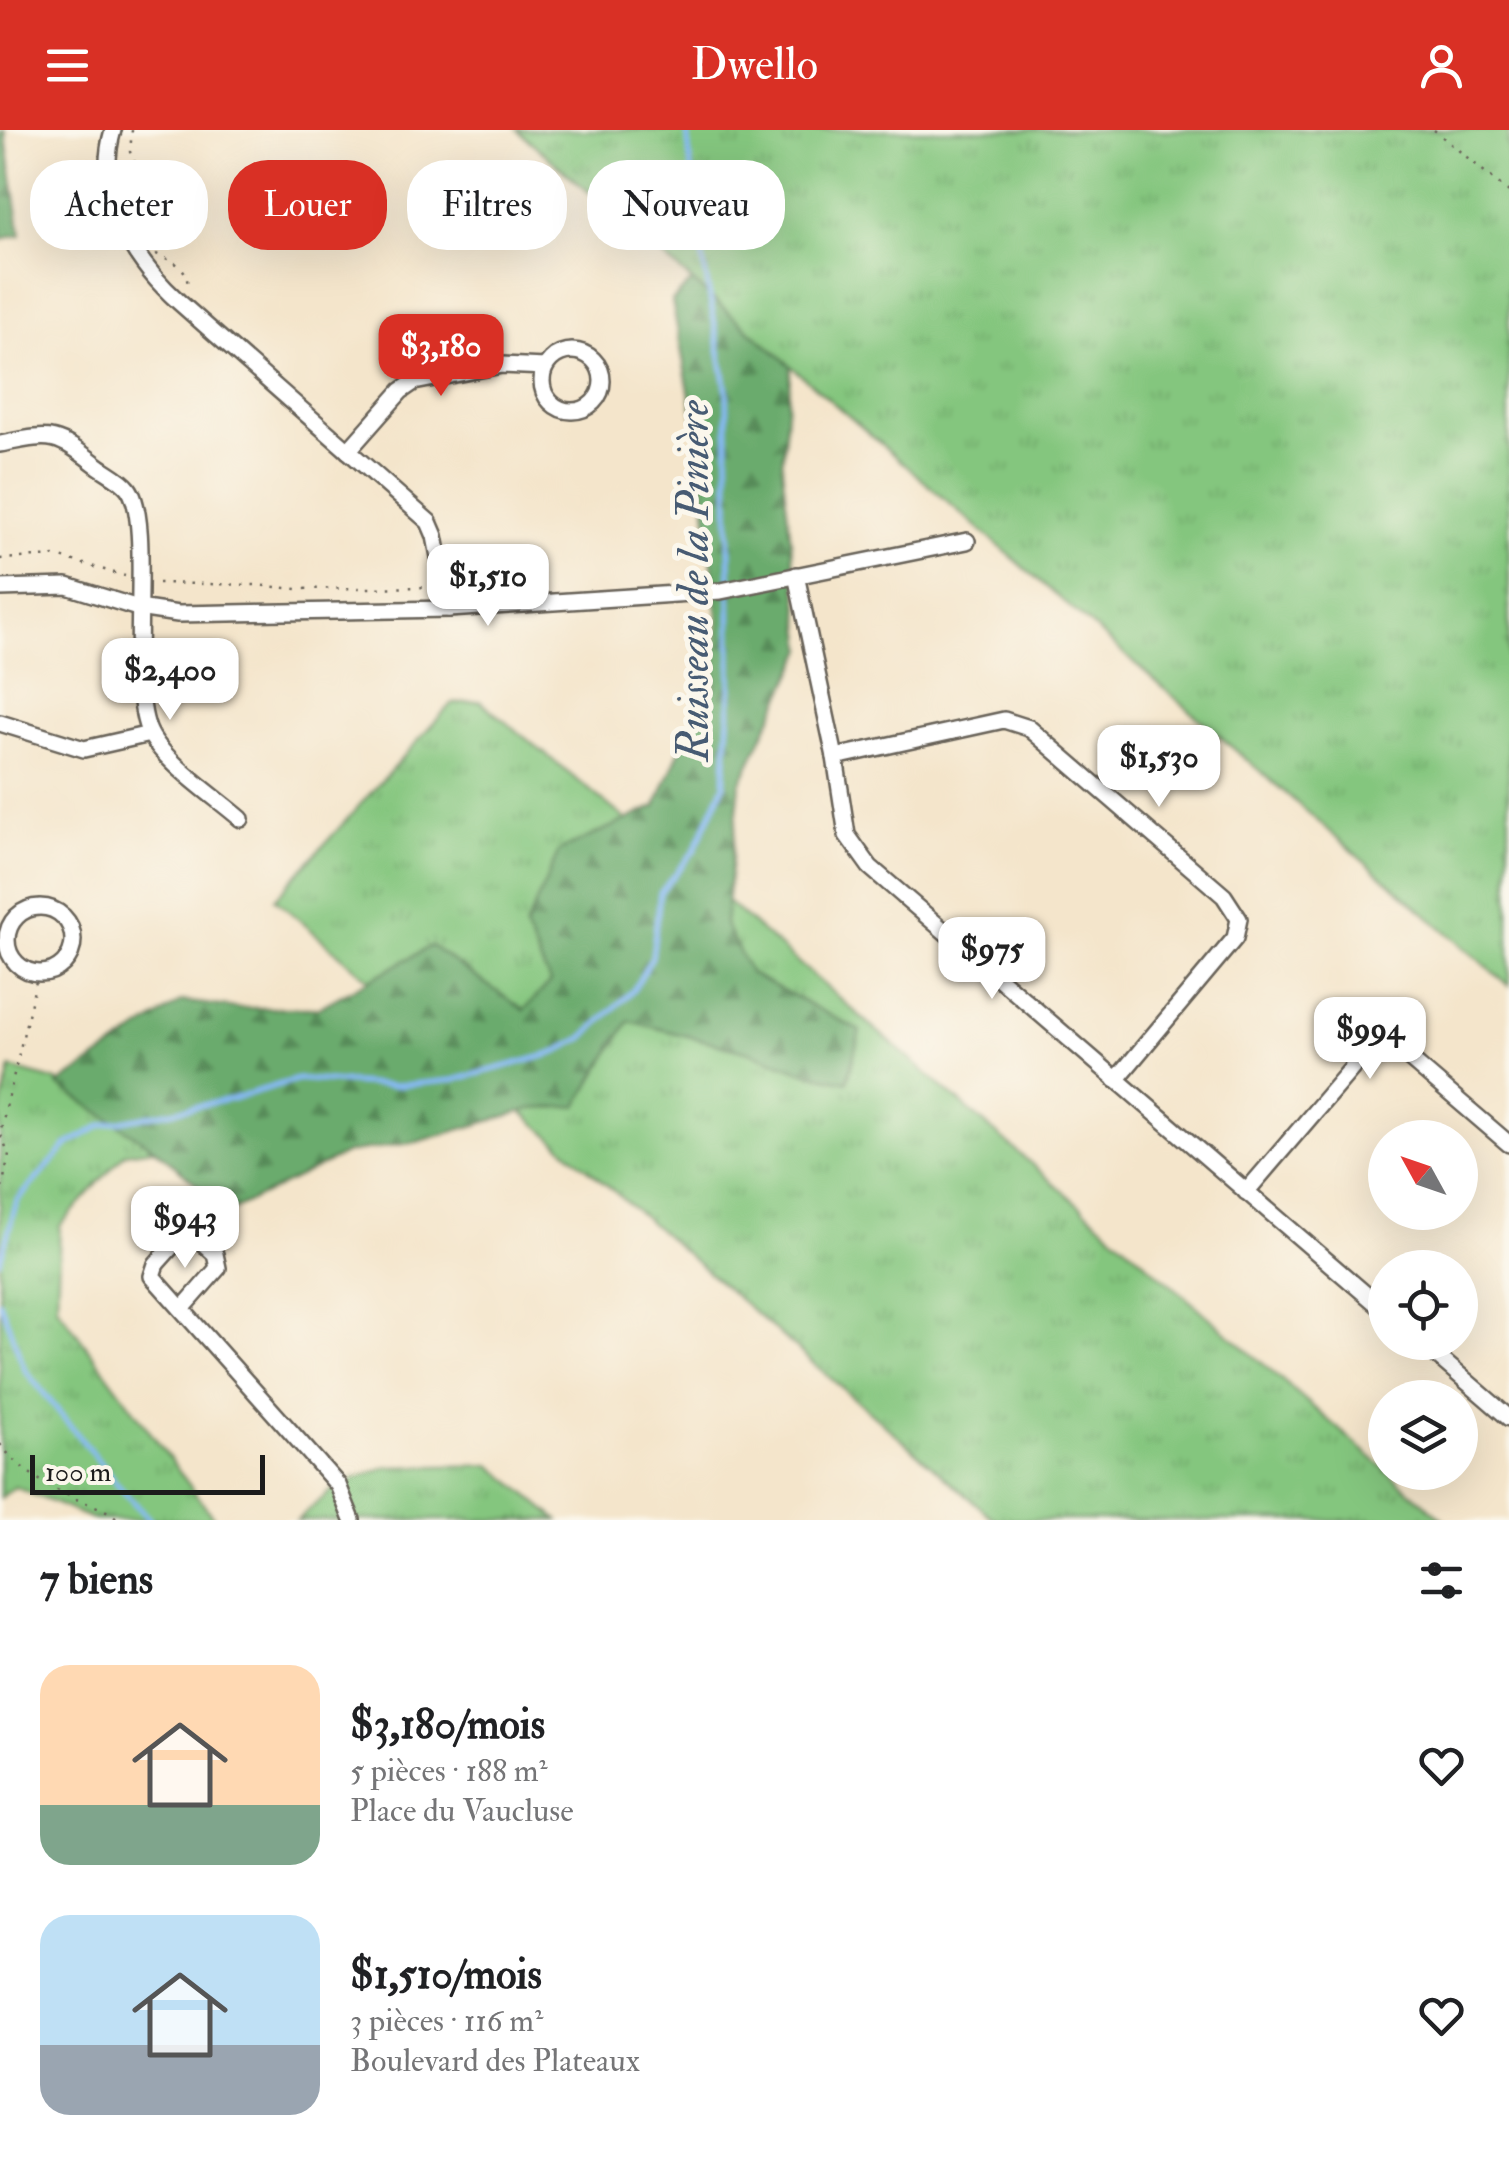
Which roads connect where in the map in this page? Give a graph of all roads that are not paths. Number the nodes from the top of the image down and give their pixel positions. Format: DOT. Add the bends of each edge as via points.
graph roads {
  1 [pos="114,130"];
  2 [pos="546,367"];
  3 [pos="0,444"];
  4 [pos="348,451"];
  5 [pos="967,541"];
  6 [pos="796,575"];
  7 [pos="0,588"];
  8 [pos="138,608"];
  9 [pos="449,609"];
  10 [pos="0,724"];
  11 [pos="150,734"];
  12 [pos="835,757"];
  13 [pos="241,819"];
  14 [pos="4,931"];
  15 [pos="1116,1080"];
  16 [pos="1509,1144"];
  17 [pos="1246,1192"];
  18 [pos="1368,1297"];
  19 [pos="182,1309"];
  20 [pos="1442,1360"];
  21 [pos="1509,1418"];
  22 [pos="352,1520"];
  1 -- 4 [label="street" via="109,185 122,229 146,268"];
  2 -- 4 [label="street" via="502,364 414,382"];
  3 -- 8 [label="street" via="64,439 128,488 138,522"];
  4 -- 9 [label="street" via="428,522"];
  5 -- 6 [label="street"];
  6 -- 9 [label="street" via="721,591"];
  6 -- 12 [label="street"];
  7 -- 8 [label="street" via="67,586"];
  8 -- 9 [label="street" via="178,614"];
  8 -- 11 [label="street" via="140,702"];
  10 -- 11 [label="street" via="84,748"];
  11 -- 13 [label="street"];
  12 -- 15 [label="street" via="847,835 856,851"];
  12 -- 15 [label="street" via="1004,720 1029,728 1224,896 1239,919 1235,938"];
  14 -- 14 [label="street" via="18,916 48,908 66,919 73,939 67,960 38,973 11,956"];
  15 -- 17 [label="street"];
  16 -- 17 [label="street" via="1396,1048 1378,1044"];
  17 -- 18 [label="street"];
  19 -- 19 [label="street" via="152,1276 182,1234 193,1234 215,1254 218,1268"];
  19 -- 22 [label="street" via="338,1485"];
  20 -- 21 [label="street"];
}
